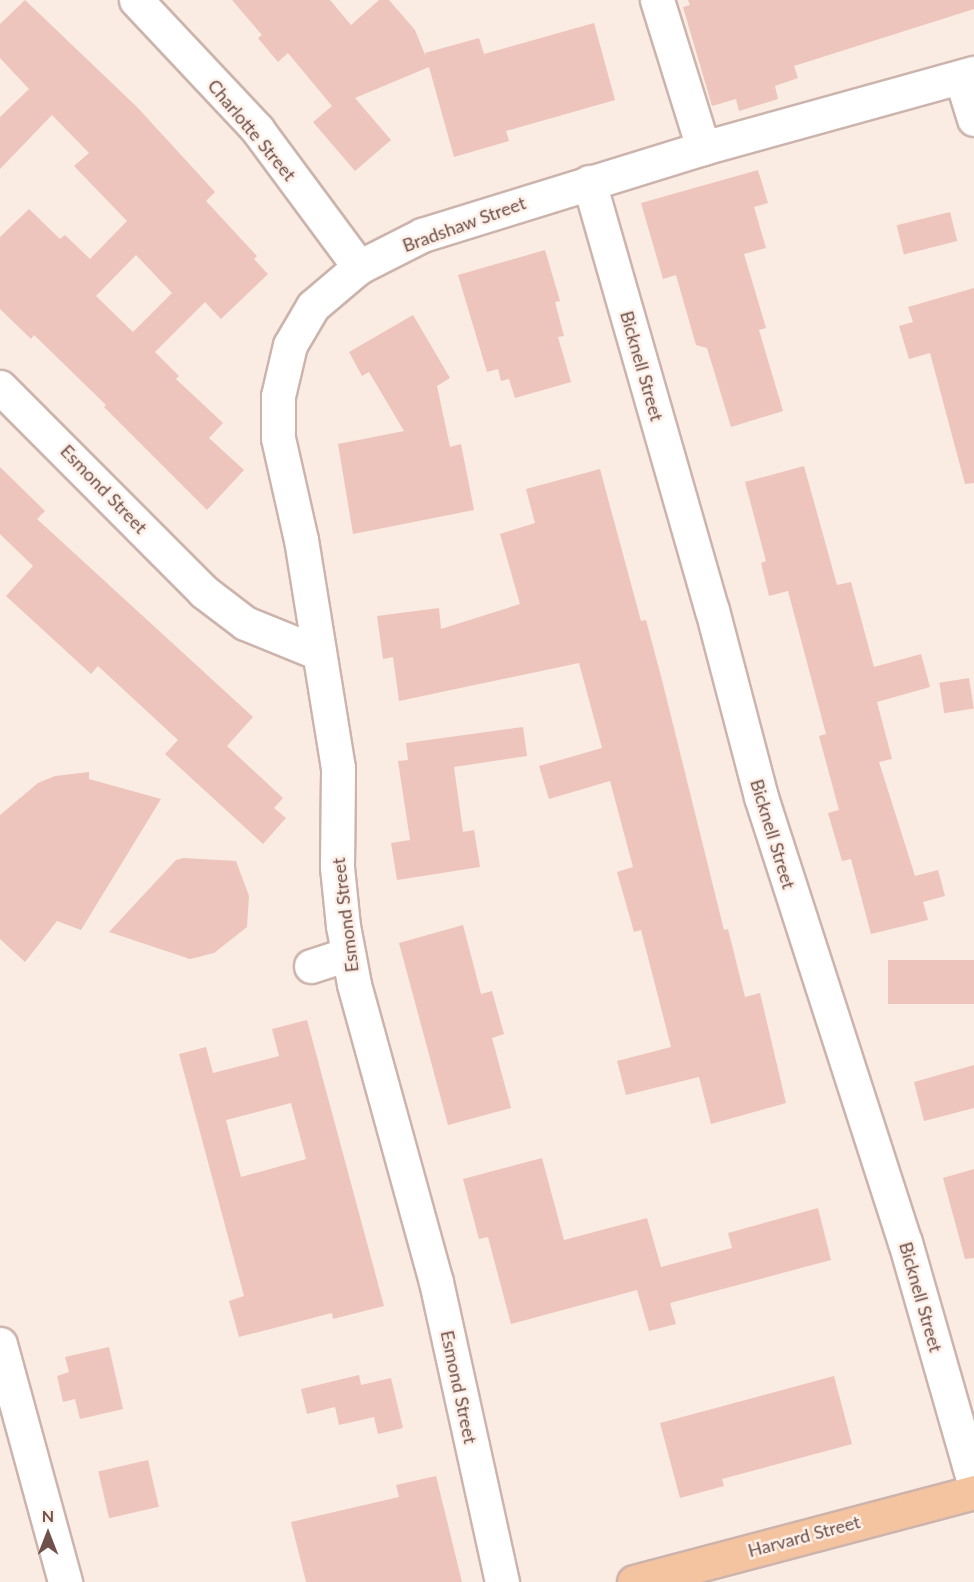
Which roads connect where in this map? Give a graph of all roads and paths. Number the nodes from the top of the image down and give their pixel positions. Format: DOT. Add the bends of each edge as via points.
graph roads {
  1 [pos="136,0"];
  2 [pos="657,0"];
  3 [pos="968,75"];
  4 [pos="974,119"];
  5 [pos="703,148"];
  6 [pos="589,182"];
  7 [pos="359,267"];
  8 [pos="0,387"];
  9 [pos="319,653"];
  10 [pos="348,954"];
  11 [pos="311,966"];
  12 [pos="0,1344"];
  13 [pos="974,1482"];
  14 [pos="974,1492"];
  15 [pos="65,1582"];
  16 [pos="502,1582"];
  17 [pos="634,1582"];
  1 -- 7 [label="street, Charlotte Street" via="257,129"];
  2 -- 5 [label="street"];
  3 -- 4 [label="street"];
  3 -- 5 [label="street, Bradshaw Street"];
  5 -- 6 [label="street, Bradshaw Street"];
  6 -- 7 [label="street, Bradshaw Street" via="422,235"];
  6 -- 13 [label="street, Bicknell Street" via="712,610 761,797 905,1242"];
  7 -- 9 [label="street, Bradshaw Street" via="313,306 290,345 278,396 278,438 301,540"];
  8 -- 9 [label="street, Esmond Street" via="203,591 245,623"];
  9 -- 10 [label="street, Esmond Street" via="338,768 337,867"];
  10 -- 11 [label="street"];
  10 -- 16 [label="street, Esmond Street" via="436,1282"];
  12 -- 15 [label="street"];
  14 -- 17 [label="main road, Harvard Street"];
}
